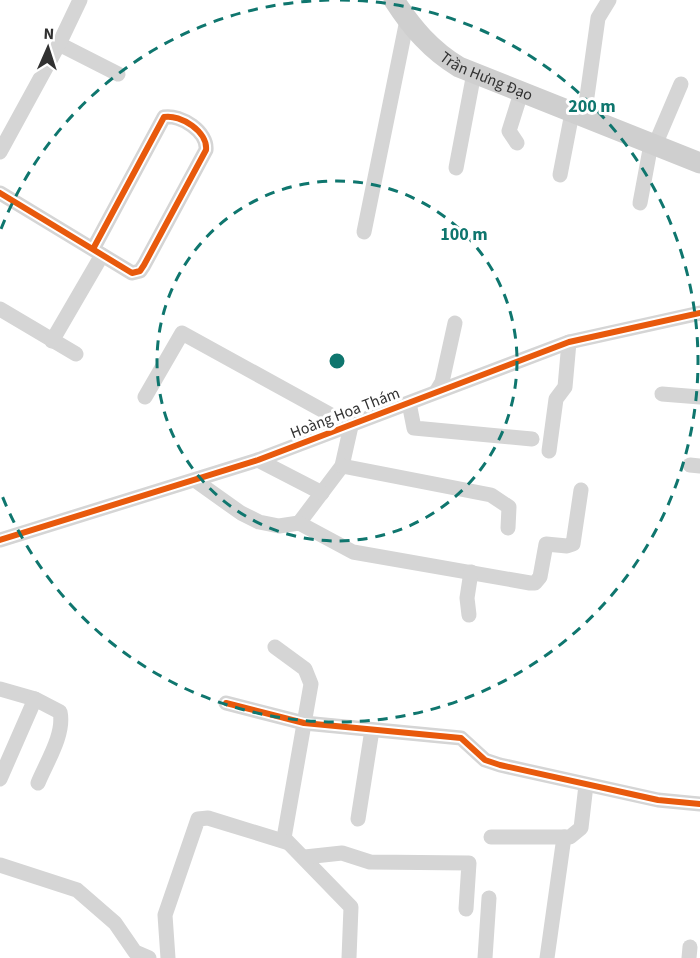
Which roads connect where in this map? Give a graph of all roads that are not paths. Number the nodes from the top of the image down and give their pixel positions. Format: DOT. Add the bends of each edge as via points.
graph roads {
  1 [pos="80,0"];
  2 [pos="394,0"];
  3 [pos="609,0"];
  4 [pos="407,20"];
  5 [pos="59,44"];
  6 [pos="474,73"];
  7 [pos="118,74"];
  8 [pos="681,84"];
  9 [pos="521,93"];
  10 [pos="578,116"];
  11 [pos="517,143"];
  12 [pos="653,145"];
  13 [pos="0,152"];
  14 [pos="700,163"];
  15 [pos="456,168"];
  16 [pos="560,175"];
  17 [pos="0,193"];
  18 [pos="640,203"];
  19 [pos="364,232"];
  20 [pos="98,252"];
  21 [pos="0,309"];
  22 [pos="700,313"];
  23 [pos="455,323"];
  24 [pos="52,341"];
  25 [pos="569,342"];
  26 [pos="76,354"];
  27 [pos="436,392"];
  28 [pos="662,394"];
  29 [pos="145,397"];
  30 [pos="700,397"];
  31 [pos="409,403"];
  32 [pos="351,426"];
  33 [pos="532,439"];
  34 [pos="549,451"];
  35 [pos="258,460"];
  36 [pos="342,466"];
  37 [pos="196,481"];
  38 [pos="581,490"];
  39 [pos="322,494"];
  40 [pos="299,523"];
  41 [pos="508,528"];
  42 [pos="0,540"];
  43 [pos="471,572"];
  44 [pos="468,615"];
  45 [pos="275,648"];
  46 [pos="1,691"];
  47 [pos="36,699"];
  48 [pos="226,703"];
  49 [pos="304,723"];
  50 [pos="372,730"];
  51 [pos="0,779"];
  52 [pos="38,783"];
  53 [pos="586,785"];
  54 [pos="700,804"];
  55 [pos="358,819"];
  56 [pos="491,837"];
  57 [pos="564,837"];
  58 [pos="286,842"];
  59 [pos="305,857"];
  60 [pos="0,865"];
  61 [pos="489,898"];
  62 [pos="466,909"];
  63 [pos="149,958"];
  64 [pos="168,958"];
  65 [pos="349,958"];
  66 [pos="485,958"];
  67 [pos="547,958"];
  1 -- 5 [label="street"];
  2 -- 4 [label="main road, Trần Hưng Đạo"];
  3 -- 10 [label="street" via="598,18"];
  4 -- 6 [label="main road, Trần Hưng Đạo" via="439,56"];
  4 -- 19 [label="street"];
  5 -- 7 [label="street"];
  5 -- 13 [label="street"];
  6 -- 9 [label="main road, Trần Hưng Đạo"];
  6 -- 15 [label="street"];
  8 -- 12 [label="street"];
  9 -- 10 [label="main road, Trần Hưng Đạo"];
  9 -- 11 [label="street" via="509,130"];
  10 -- 12 [label="main road, Trần Hưng Đạo"];
  10 -- 16 [label="street"];
  12 -- 14 [label="main road, Trần Hưng Đạo"];
  12 -- 18 [label="street"];
  17 -- 20 [label="street"];
  20 -- 20 [label="street" via="132,273 144,265 206,150 205,138 182,119 167,116 161,121"];
  20 -- 24 [label="street"];
  21 -- 24 [label="street"];
  22 -- 25 [label="street, Hoàng Hoa Thám"];
  23 -- 27 [label="street" via="442,382"];
  24 -- 26 [label="street"];
  25 -- 27 [label="street, Hoàng Hoa Thám"];
  25 -- 34 [label="street" via="565,387 556,399"];
  27 -- 31 [label="street, Hoàng Hoa Thám"];
  28 -- 30 [label="street"];
  29 -- 32 [label="street" via="182,333"];
  31 -- 32 [label="street, Hoàng Hoa Thám"];
  31 -- 33 [label="street" via="414,428"];
  32 -- 35 [label="street, Hoàng Hoa Thám"];
  32 -- 36 [label="street"];
  35 -- 37 [label="street, Hoàng Hoa Thám"];
  35 -- 39 [label="street"];
  36 -- 39 [label="street"];
  36 -- 41 [label="street" via="491,495 508,507"];
  37 -- 40 [label="street" via="260,522 279,526"];
  37 -- 42 [label="street, Hoàng Hoa Thám"];
  38 -- 43 [label="street" via="573,544 546,544 538,580"];
  39 -- 40 [label="street"];
  40 -- 43 [label="street" via="353,552"];
  43 -- 44 [label="street"];
  45 -- 49 [label="street" via="310,676"];
  46 -- 47 [label="street"];
  47 -- 51 [label="street"];
  47 -- 52 [label="street" via="55,707 62,721"];
  48 -- 49 [label="street"];
  49 -- 50 [label="street"];
  49 -- 58 [label="street" via="284,830"];
  50 -- 53 [label="street" via="461,738 485,760"];
  50 -- 55 [label="street"];
  53 -- 54 [label="street" via="658,801"];
  53 -- 57 [label="street" via="581,828"];
  56 -- 57 [label="street"];
  57 -- 67 [label="street"];
  58 -- 59 [label="street"];
  58 -- 64 [label="street" via="208,818 198,819 165,915"];
  59 -- 62 [label="street" via="342,853 370,862 469,863"];
  59 -- 65 [label="street" via="351,907"];
  60 -- 63 [label="street" via="77,890 115,923 135,952"];
  61 -- 66 [label="street"];
}
